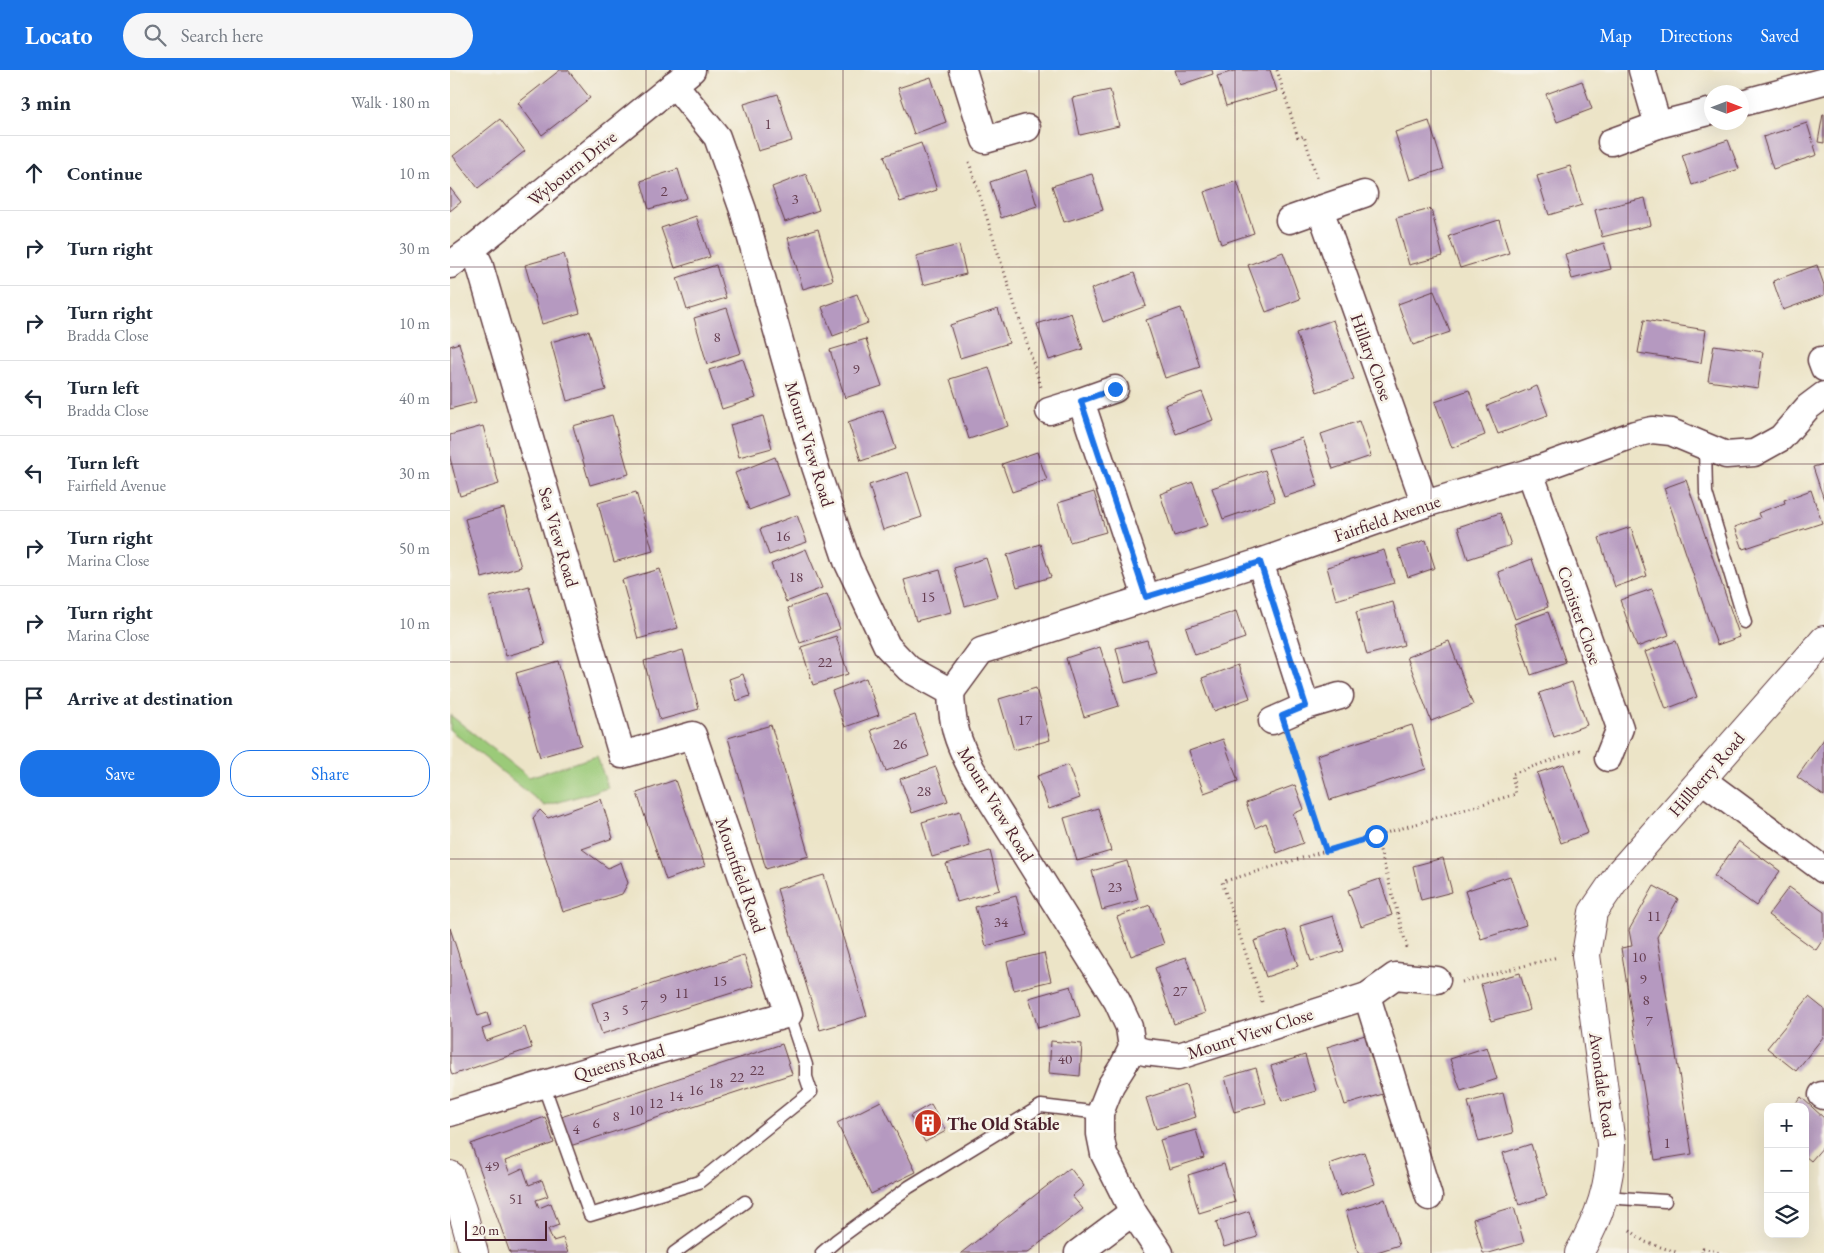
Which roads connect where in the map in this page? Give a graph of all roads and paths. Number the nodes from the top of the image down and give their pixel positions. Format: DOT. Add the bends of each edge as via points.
graph roads {
  1 [pos="963,70"];
  2 [pos="1277,70"];
  3 [pos="1642,70"];
  4 [pos="683,77"];
  5 [pos="1824,81"];
  6 [pos="1749,101"];
  7 [pos="1704,113"];
  8 [pos="1658,126"];
  9 [pos="1027,128"];
  10 [pos="1611,142"];
  11 [pos="974,144"];
  12 [pos="1364,194"];
  13 [pos="1320,209"];
  14 [pos="1289,220"];
  15 [pos="472,249"];
  16 [pos="450,265"];
  17 [pos="1115,389"];
  18 [pos="1824,395"];
  19 [pos="1081,401"];
  20 [pos="1048,411"];
  21 [pos="1706,446"];
  22 [pos="1530,472"];
  23 [pos="1425,504"];
  24 [pos="1260,562"];
  25 [pos="1146,597"];
  26 [pos="1745,622"];
  27 [pos="1824,640"];
  28 [pos="951,692"];
  29 [pos="1340,696"];
  30 [pos="1306,706"];
  31 [pos="1277,719"];
  32 [pos="693,735"];
  33 [pos="1610,754"];
  34 [pos="1701,779"];
  35 [pos="1376,836"];
  36 [pos="1326,851"];
  37 [pos="1824,870"];
  38 [pos="1593,912"];
  39 [pos="1566,955"];
  40 [pos="1426,979"];
  41 [pos="1367,996"];
  42 [pos="789,1014"];
  43 [pos="1270,1026"];
  44 [pos="1132,1048"];
  45 [pos="543,1084"];
  46 [pos="450,1113"];
  47 [pos="1100,1113"];
  48 [pos="450,1175"];
  49 [pos="1429,1196"];
  50 [pos="1604,1197"];
  51 [pos="1665,1201"];
  52 [pos="745,1202"];
  53 [pos="1133,1212"];
  54 [pos="1630,1230"];
  55 [pos="474,1253"];
  56 [pos="674,1253"];
  57 [pos="822,1253"];
  58 [pos="1078,1253"];
  59 [pos="1160,1253"];
  60 [pos="1579,1253"];
  61 [pos="1680,1253"];
  62 [pos="1702,1253"];
  63 [pos="1720,1253"];
  1 -- 11 [label="street"];
  2 -- 13 [label="path" via="1298,138 1304,136 1322,192"];
  3 -- 8 [label="street"];
  4 -- 15 [label="street, Wybourn Drive"];
  4 -- 28 [label="street, Mount View Road" via="717,137 743,210 814,466 847,561 887,646 909,669"];
  5 -- 6 [label="street"];
  7 -- 8 [label="street"];
  8 -- 10 [label="street"];
  9 -- 11 [label="street"];
  11 -- 20 [label="path"];
  12 -- 13 [label="street"];
  13 -- 14 [label="street"];
  13 -- 23 [label="street, Hillary Close"];
  15 -- 16 [label="street, Wybourn Drive"];
  15 -- 32 [label="street, Sea View Road" via="479,263 622,755"];
  17 -- 19 [label="street"];
  18 -- 21 [label="street, Fairfield Avenue" via="1808,407 1781,438 1754,453 1726,455"];
  19 -- 20 [label="street"];
  19 -- 25 [label="street"];
  21 -- 22 [label="street, Fairfield Avenue" via="1671,432 1652,430"];
  21 -- 26 [label="lane" via="1706,493"];
  22 -- 23 [label="street, Fairfield Avenue"];
  22 -- 33 [label="street, Conister Close" via="1620,728"];
  23 -- 24 [label="street, Fairfield Avenue"];
  24 -- 25 [label="street, Fairfield Avenue"];
  24 -- 30 [label="street"];
  25 -- 28 [label="street, Fairfield Avenue" via="981,651"];
  27 -- 34 [label="highway, Hillberry Road"];
  28 -- 44 [label="street, Mount View Road" via="952,719 972,770 1116,1001 1129,1027"];
  29 -- 30 [label="street"];
  30 -- 31 [label="street"];
  31 -- 36 [label="path"];
  32 -- 42 [label="street, Mountfield Road"];
  33 -- 35 [label="path" via="1585,748 1512,774 1516,794"];
  34 -- 37 [label="street"];
  34 -- 38 [label="highway, Hillberry Road" via="1621,871"];
  35 -- 36 [label="path"];
  35 -- 40 [label="path"];
  36 -- 43 [label="path" via="1222,882"];
  38 -- 50 [label="highway, Avondale Road" via="1586,955 1611,1144"];
  39 -- 40 [label="path" via="1456,984"];
  40 -- 41 [label="street, Mount View Close" via="1395,976"];
  41 -- 43 [label="street, Mount View Close"];
  41 -- 49 [label="street"];
  42 -- 45 [label="street, Queens Road"];
  42 -- 45 [label="lane" via="806,1065 811,1092 699,1182 590,1215"];
  43 -- 44 [label="street, Mount View Close" via="1179,1056"];
  44 -- 47 [label="street"];
  45 -- 46 [label="street, Queens Road"];
  47 -- 53 [label="street" via="1104,1154"];
  47 -- 57 [label="lane" via="1041,1106 909,1187"];
  48 -- 55 [label="highway"];
  50 -- 51 [label="lane"];
  50 -- 60 [label="highway, Avondale Road"];
  52 -- 56 [label="lane"];
  53 -- 58 [label="street"];
  53 -- 59 [label="street"];
  54 -- 61 [label="path" via="1645,1242"];
  62 -- 63 [label="path" via="1703,1248"];
}
